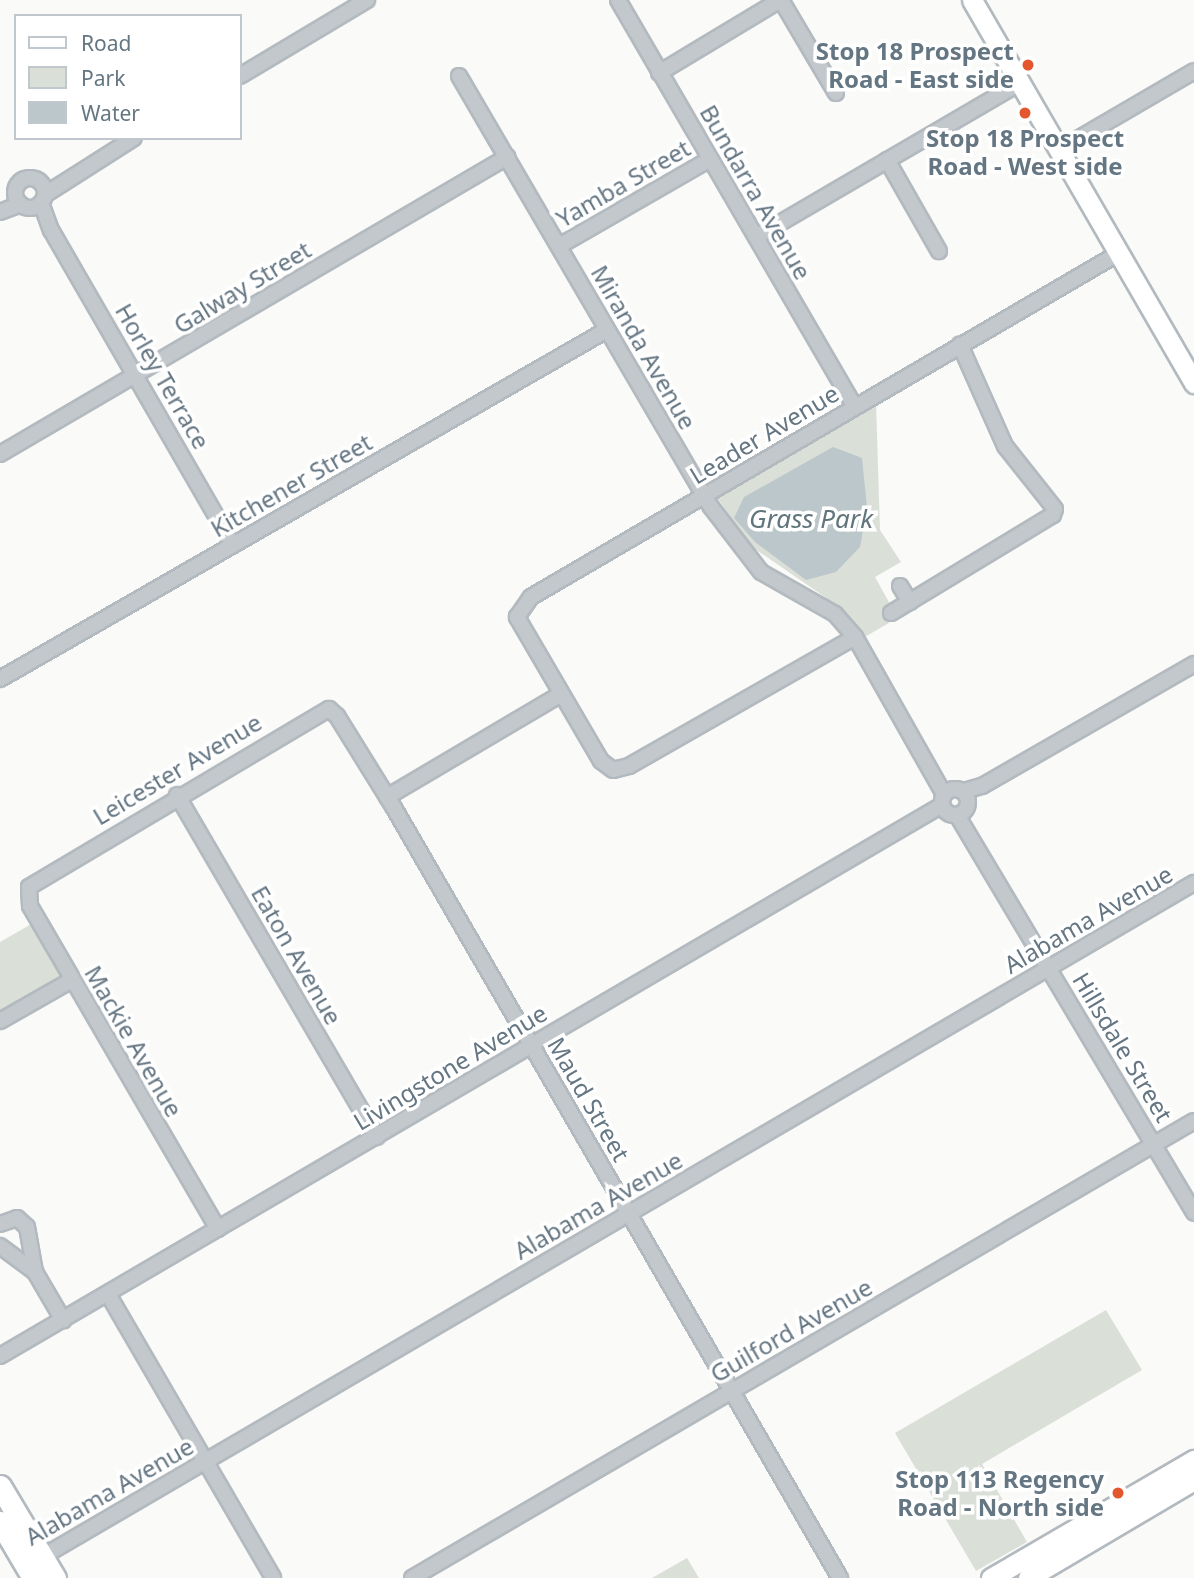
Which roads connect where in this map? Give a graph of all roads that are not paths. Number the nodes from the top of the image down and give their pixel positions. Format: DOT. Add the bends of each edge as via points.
graph roads {
  1 [pos="367,0"];
  2 [pos="618,0"];
  3 [pos="781,0"];
  4 [pos="972,0"];
  5 [pos="1194,71"];
  6 [pos="659,73"];
  7 [pos="242,75"];
  8 [pos="459,76"];
  9 [pos="1020,83"];
  10 [pos="836,93"];
  11 [pos="131,140"];
  12 [pos="1059,150"];
  13 [pos="507,157"];
  14 [pos="710,159"];
  15 [pos="887,160"];
  16 [pos="32,198"];
  17 [pos="0,211"];
  18 [pos="756,237"];
  19 [pos="559,246"];
  20 [pos="939,251"];
  21 [pos="1119,253"];
  22 [pos="605,331"];
  23 [pos="960,345"];
  24 [pos="137,375"];
  25 [pos="1194,383"];
  26 [pos="855,406"];
  27 [pos="0,454"];
  28 [pos="705,495"];
  29 [pos="233,545"];
  30 [pos="900,586"];
  31 [pos="910,602"];
  32 [pos="891,613"];
  33 [pos="855,637"];
  34 [pos="1194,664"];
  35 [pos="0,679"];
  36 [pos="561,695"];
  37 [pos="337,716"];
  38 [pos="177,795"];
  39 [pos="387,797"];
  40 [pos="955,802"];
  41 [pos="40,877"];
  42 [pos="1194,884"];
  43 [pos="1049,968"];
  44 [pos="72,980"];
  45 [pos="0,1021"];
  46 [pos="531,1045"];
  47 [pos="1194,1121"];
  48 [pos="377,1137"];
  49 [pos="1154,1144"];
  50 [pos="1194,1213"];
  51 [pos="628,1214"];
  52 [pos="0,1224"];
  53 [pos="218,1229"];
  54 [pos="0,1246"];
  55 [pos="35,1272"];
  56 [pos="108,1294"];
  57 [pos="63,1320"];
  58 [pos="0,1356"];
  59 [pos="731,1392"];
  60 [pos="1194,1460"];
  61 [pos="204,1461"];
  62 [pos="1194,1480"];
  63 [pos="0,1486"];
  64 [pos="0,1522"];
  65 [pos="34,1567"];
  66 [pos="1040,1575"];
  67 [pos="55,1578"];
  68 [pos="273,1578"];
  69 [pos="412,1578"];
  70 [pos="840,1578"];
  71 [pos="990,1578"];
  1 -- 7 [label="street"];
  2 -- 6 [label="street, Bundarra Avenue"];
  3 -- 6 [label="street"];
  3 -- 10 [label="street"];
  4 -- 9 [label="main road"];
  5 -- 12 [label="street"];
  6 -- 14 [label="street, Bundarra Avenue"];
  8 -- 13 [label="street, Miranda Avenue"];
  9 -- 12 [label="main road"];
  9 -- 15 [label="street"];
  11 -- 16 [label="street"];
  12 -- 21 [label="main road"];
  13 -- 19 [label="street, Miranda Avenue"];
  13 -- 24 [label="street, Galway Street"];
  14 -- 18 [label="street, Bundarra Avenue"];
  14 -- 19 [label="street, Yamba Street"];
  15 -- 18 [label="street"];
  15 -- 20 [label="street"];
  16 -- 17 [label="street"];
  16 -- 24 [label="street, Horley Terrace"];
  18 -- 26 [label="street, Bundarra Avenue"];
  19 -- 22 [label="street, Miranda Avenue"];
  21 -- 23 [label="street, Leader Avenue"];
  21 -- 25 [label="main road"];
  22 -- 28 [label="street, Miranda Avenue"];
  22 -- 29 [label="street, Kitchener Street"];
  23 -- 26 [label="street, Leader Avenue"];
  23 -- 31 [label="street" via="1005,446 1055,509 1049,521"];
  24 -- 27 [label="street, Galway Street"];
  24 -- 29 [label="street, Horley Terrace"];
  26 -- 28 [label="street, Leader Avenue"];
  28 -- 33 [label="street, Miranda Avenue" via="761,572 835,614"];
  28 -- 36 [label="street, Leader Avenue" via="531,597 519,610 520,624"];
  29 -- 35 [label="street, Kitchener Street"];
  30 -- 31 [label="street"];
  31 -- 32 [label="street"];
  33 -- 36 [label="street, Leader Avenue" via="621,769 613,770 601,761"];
  33 -- 40 [label="street, Hillsdale Street"];
  34 -- 40 [label="street, Livingstone Avenue"];
  36 -- 39 [label="street"];
  37 -- 38 [label="street, Leicester Avenue" via="328,709 320,711"];
  37 -- 39 [label="street, Maud Street"];
  38 -- 41 [label="street, Leicester Avenue"];
  38 -- 48 [label="street, Eaton Avenue"];
  39 -- 46 [label="street, Maud Street"];
  40 -- 43 [label="street, Hillsdale Street"];
  40 -- 46 [label="street, Livingstone Avenue"];
  41 -- 44 [label="street, Mackie Avenue" via="29,887 27,899"];
  42 -- 43 [label="street, Alabama Avenue"];
  43 -- 49 [label="street, Hillsdale Street"];
  43 -- 51 [label="street, Alabama Avenue"];
  44 -- 45 [label="street"];
  44 -- 53 [label="street, Mackie Avenue"];
  46 -- 48 [label="street, Livingstone Avenue"];
  46 -- 51 [label="street, Maud Street"];
  47 -- 49 [label="street, Guilford Avenue"];
  48 -- 53 [label="street, Livingstone Avenue"];
  49 -- 50 [label="street, Hillsdale Street"];
  49 -- 59 [label="street, Guilford Avenue"];
  51 -- 59 [label="street, Maud Street"];
  51 -- 61 [label="street, Alabama Avenue"];
  52 -- 55 [label="street" via="17,1218 27,1227"];
  53 -- 56 [label="street, Livingstone Avenue"];
  54 -- 55 [label="street"];
  55 -- 57 [label="street"];
  56 -- 57 [label="street, Livingstone Avenue"];
  56 -- 61 [label="street"];
  57 -- 58 [label="street, Livingstone Avenue"];
  59 -- 69 [label="street, Guilford Avenue"];
  59 -- 70 [label="street, Maud Street"];
  60 -- 71 [label="main road"];
  61 -- 65 [label="street, Alabama Avenue"];
  61 -- 68 [label="street"];
  62 -- 66 [label="main road"];
  63 -- 65 [label="main road"];
  64 -- 65 [label="main road"];
  65 -- 67 [label="main road"];
}
